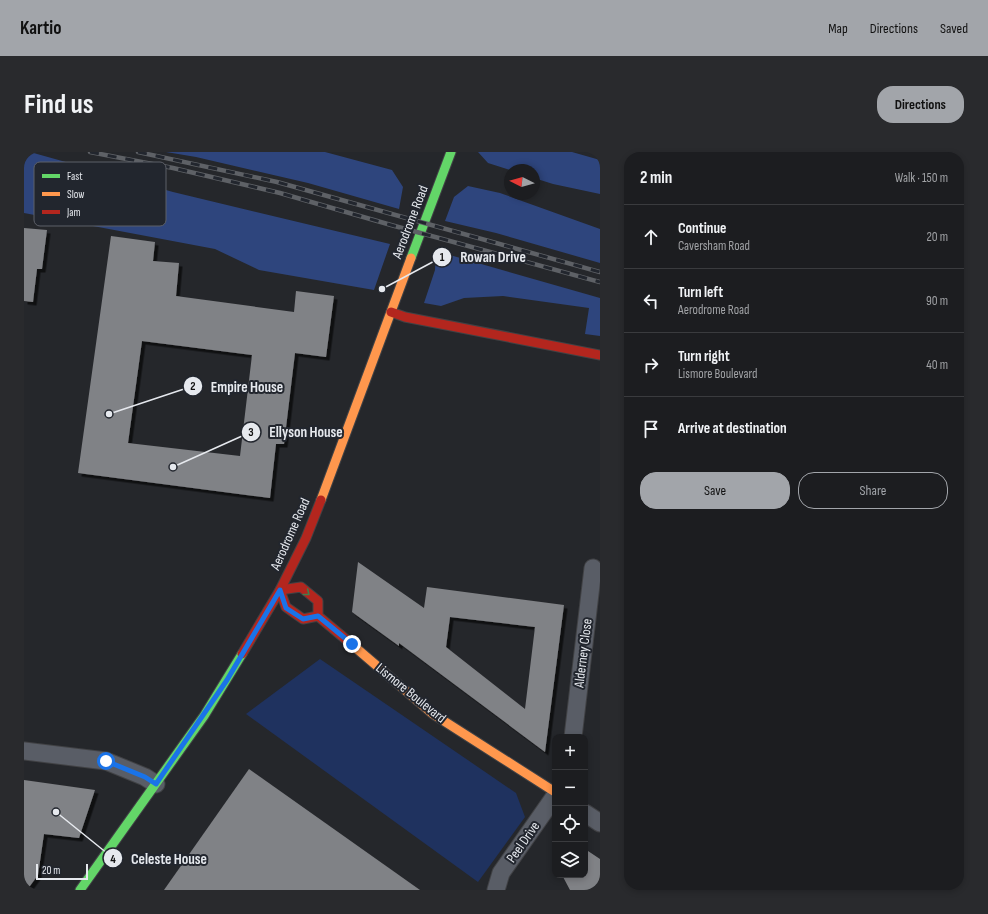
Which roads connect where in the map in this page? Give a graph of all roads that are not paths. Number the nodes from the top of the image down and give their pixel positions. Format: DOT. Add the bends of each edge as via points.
graph roads {
  1 [pos="451,152"];
  2 [pos="391,312"];
  3 [pos="600,355"];
  4 [pos="593,568"];
  5 [pos="280,590"];
  6 [pos="318,616"];
  7 [pos="573,734"];
  8 [pos="24,751"];
  9 [pos="156,784"];
  10 [pos="552,790"];
  11 [pos="552,800"];
  12 [pos="588,815"];
  13 [pos="600,824"];
  14 [pos="80,890"];
  15 [pos="496,890"];
  1 -- 2 [label="street, Aerodrome Road"];
  2 -- 3 [label="street" via="405,317"];
  2 -- 5 [label="street, Aerodrome Road" via="306,538"];
  4 -- 7 [label="street, Alderney Close"];
  5 -- 6 [label="street" via="286,608 303,619"];
  5 -- 6 [label="street, one-way" via="300,588 318,601"];
  5 -- 9 [label="street, Aerodrome Road" via="227,680"];
  6 -- 10 [label="street, Lismore Boulevard" via="433,714"];
  8 -- 9 [label="street" via="106,761"];
  9 -- 14 [label="street, Aerodrome Road"];
  11 -- 15 [label="street, Peel Drive" via="501,873"];
  12 -- 13 [label="street"];
}
